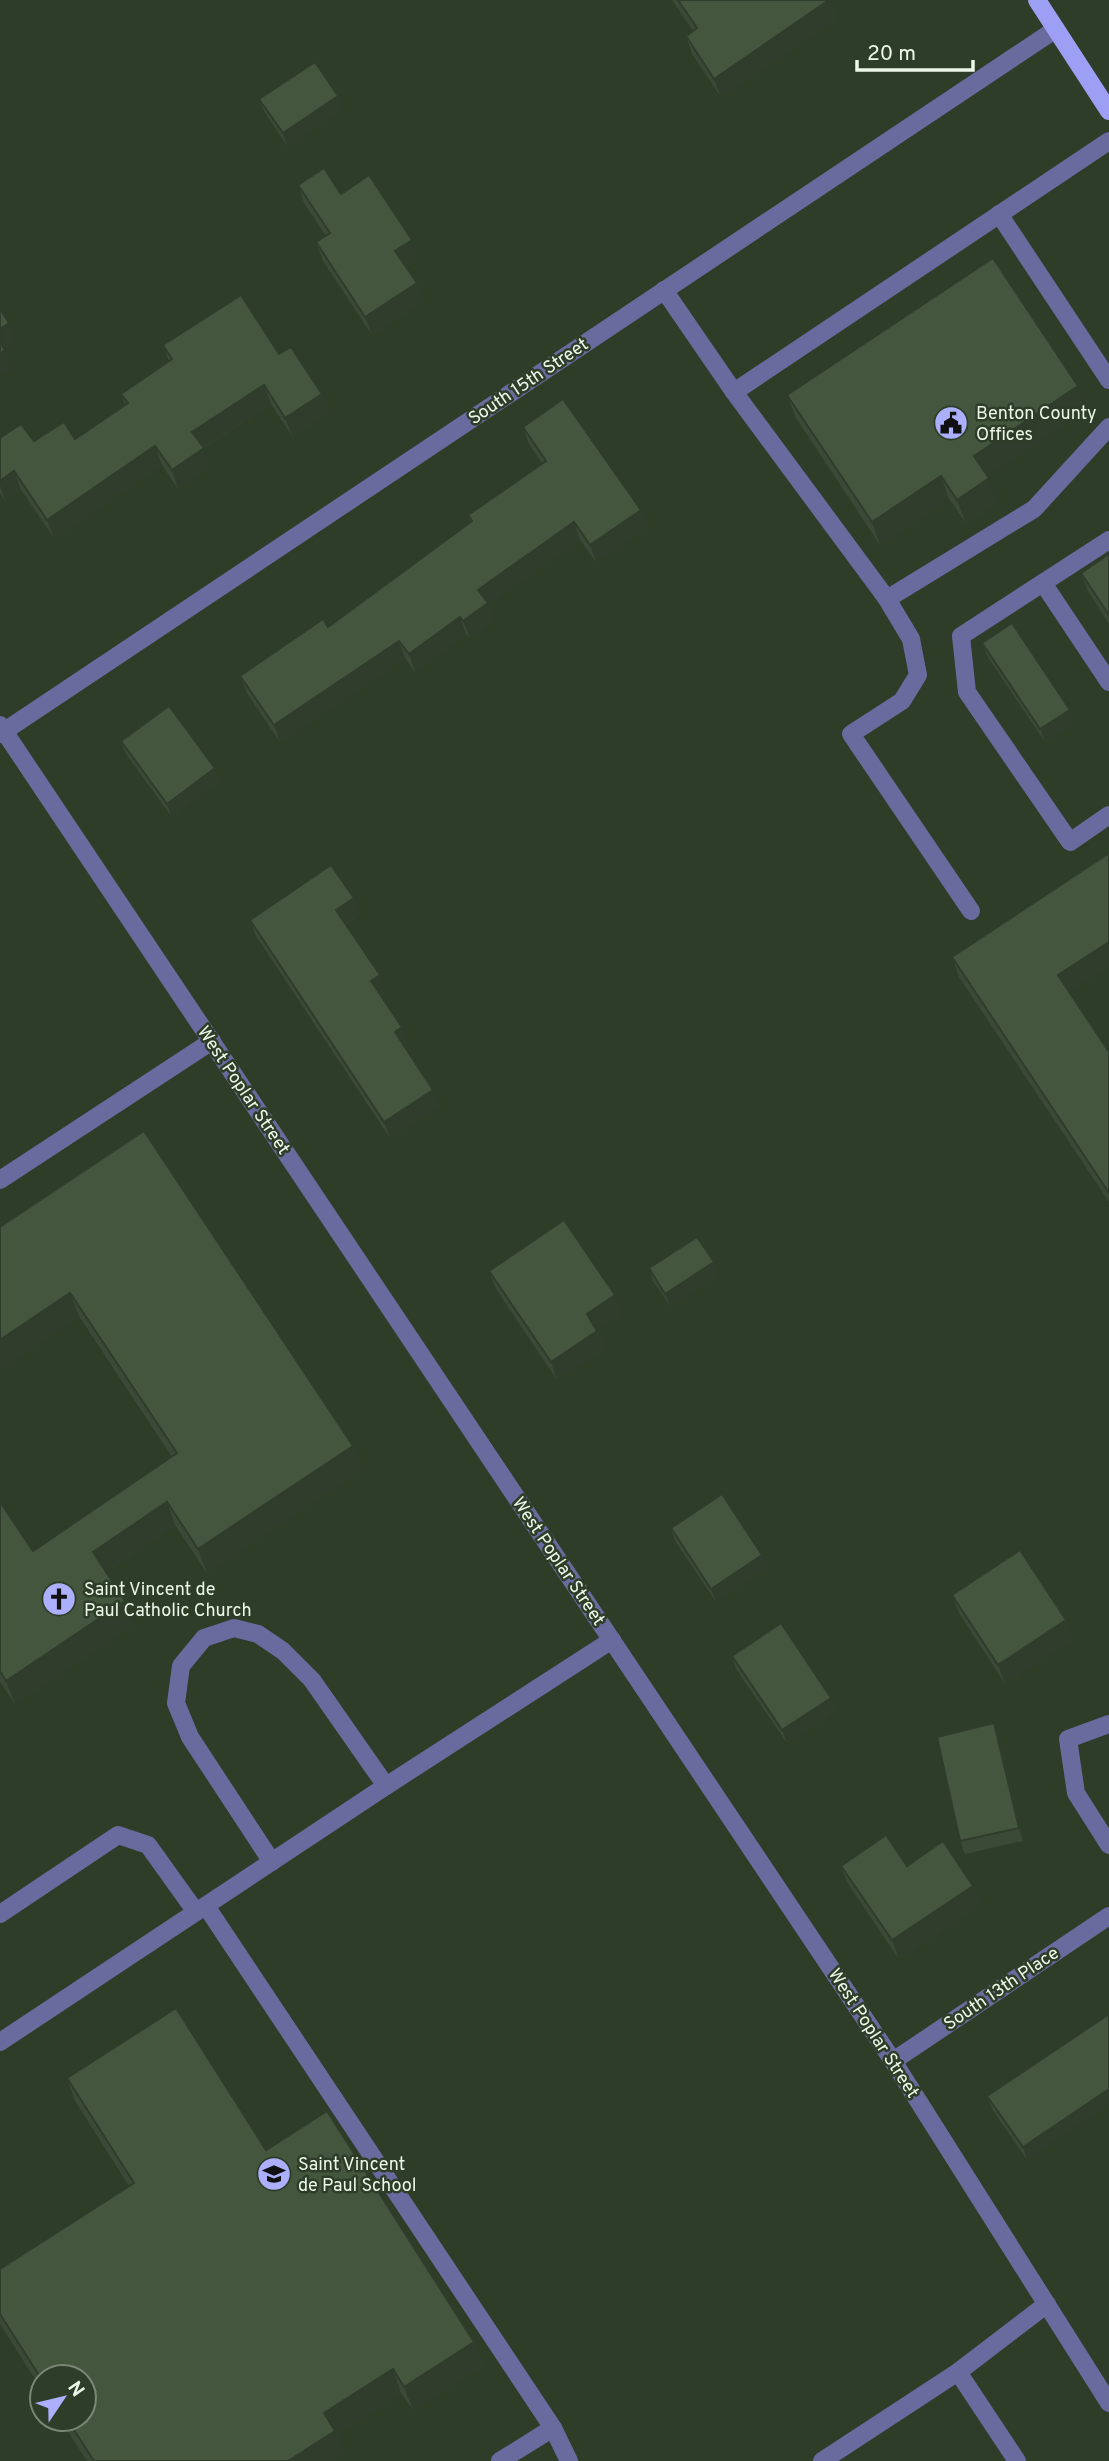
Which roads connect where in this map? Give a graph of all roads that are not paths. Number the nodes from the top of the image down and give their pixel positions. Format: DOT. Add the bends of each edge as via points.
graph roads {
  1 [pos="1037,0"];
  2 [pos="1055,29"];
  3 [pos="1109,111"];
  4 [pos="1109,141"];
  5 [pos="999,214"];
  6 [pos="664,290"];
  7 [pos="1109,380"];
  8 [pos="734,392"];
  9 [pos="1109,427"];
  10 [pos="1109,540"];
  11 [pos="1043,583"];
  12 [pos="887,599"];
  13 [pos="1109,682"];
  14 [pos="1,730"];
  15 [pos="1109,815"];
  16 [pos="971,911"];
  17 [pos="212,1041"];
  18 [pos="0,1180"];
  19 [pos="612,1640"];
  20 [pos="1109,1724"];
  21 [pos="386,1786"];
  22 [pos="1109,1845"];
  23 [pos="272,1863"];
  24 [pos="201,1909"];
  25 [pos="0,1914"];
  26 [pos="1109,1916"];
  27 [pos="0,2042"];
  28 [pos="893,2061"];
  29 [pos="1047,2304"];
  30 [pos="958,2372"];
  31 [pos="1109,2403"];
  32 [pos="553,2428"];
  33 [pos="500,2461"];
  34 [pos="569,2461"];
  35 [pos="822,2461"];
  36 [pos="1017,2461"];
  1 -- 2 [label="main road"];
  2 -- 3 [label="main road"];
  2 -- 6 [label="street, South 15th Street"];
  4 -- 5 [label="street"];
  5 -- 7 [label="street"];
  5 -- 8 [label="street"];
  6 -- 8 [label="street"];
  6 -- 14 [label="street, South 15th Street"];
  8 -- 12 [label="street"];
  9 -- 12 [label="street" via="1034,509"];
  10 -- 11 [label="street"];
  11 -- 13 [label="street"];
  11 -- 15 [label="street" via="961,636 967,692 1070,842"];
  12 -- 16 [label="street" via="911,639 918,675 902,701 850,734"];
  14 -- 17 [label="street, West Poplar Street"];
  17 -- 18 [label="street"];
  17 -- 19 [label="street, West Poplar Street"];
  19 -- 21 [label="street"];
  19 -- 28 [label="street, West Poplar Street"];
  20 -- 22 [label="street" via="1068,1739 1076,1793"];
  21 -- 23 [label="street"];
  21 -- 23 [label="street" via="312,1680 283,1651 258,1634 234,1628 204,1638 181,1666 176,1703 190,1737"];
  23 -- 24 [label="street"];
  24 -- 25 [label="street" via="148,1845 118,1835"];
  24 -- 27 [label="street"];
  24 -- 32 [label="street"];
  26 -- 28 [label="street, South 13th Place"];
  28 -- 29 [label="street, West Poplar Street"];
  29 -- 30 [label="street"];
  29 -- 31 [label="street, West Poplar Street"];
  30 -- 35 [label="street"];
  30 -- 36 [label="street"];
  32 -- 33 [label="street"];
  32 -- 34 [label="street"];
}
